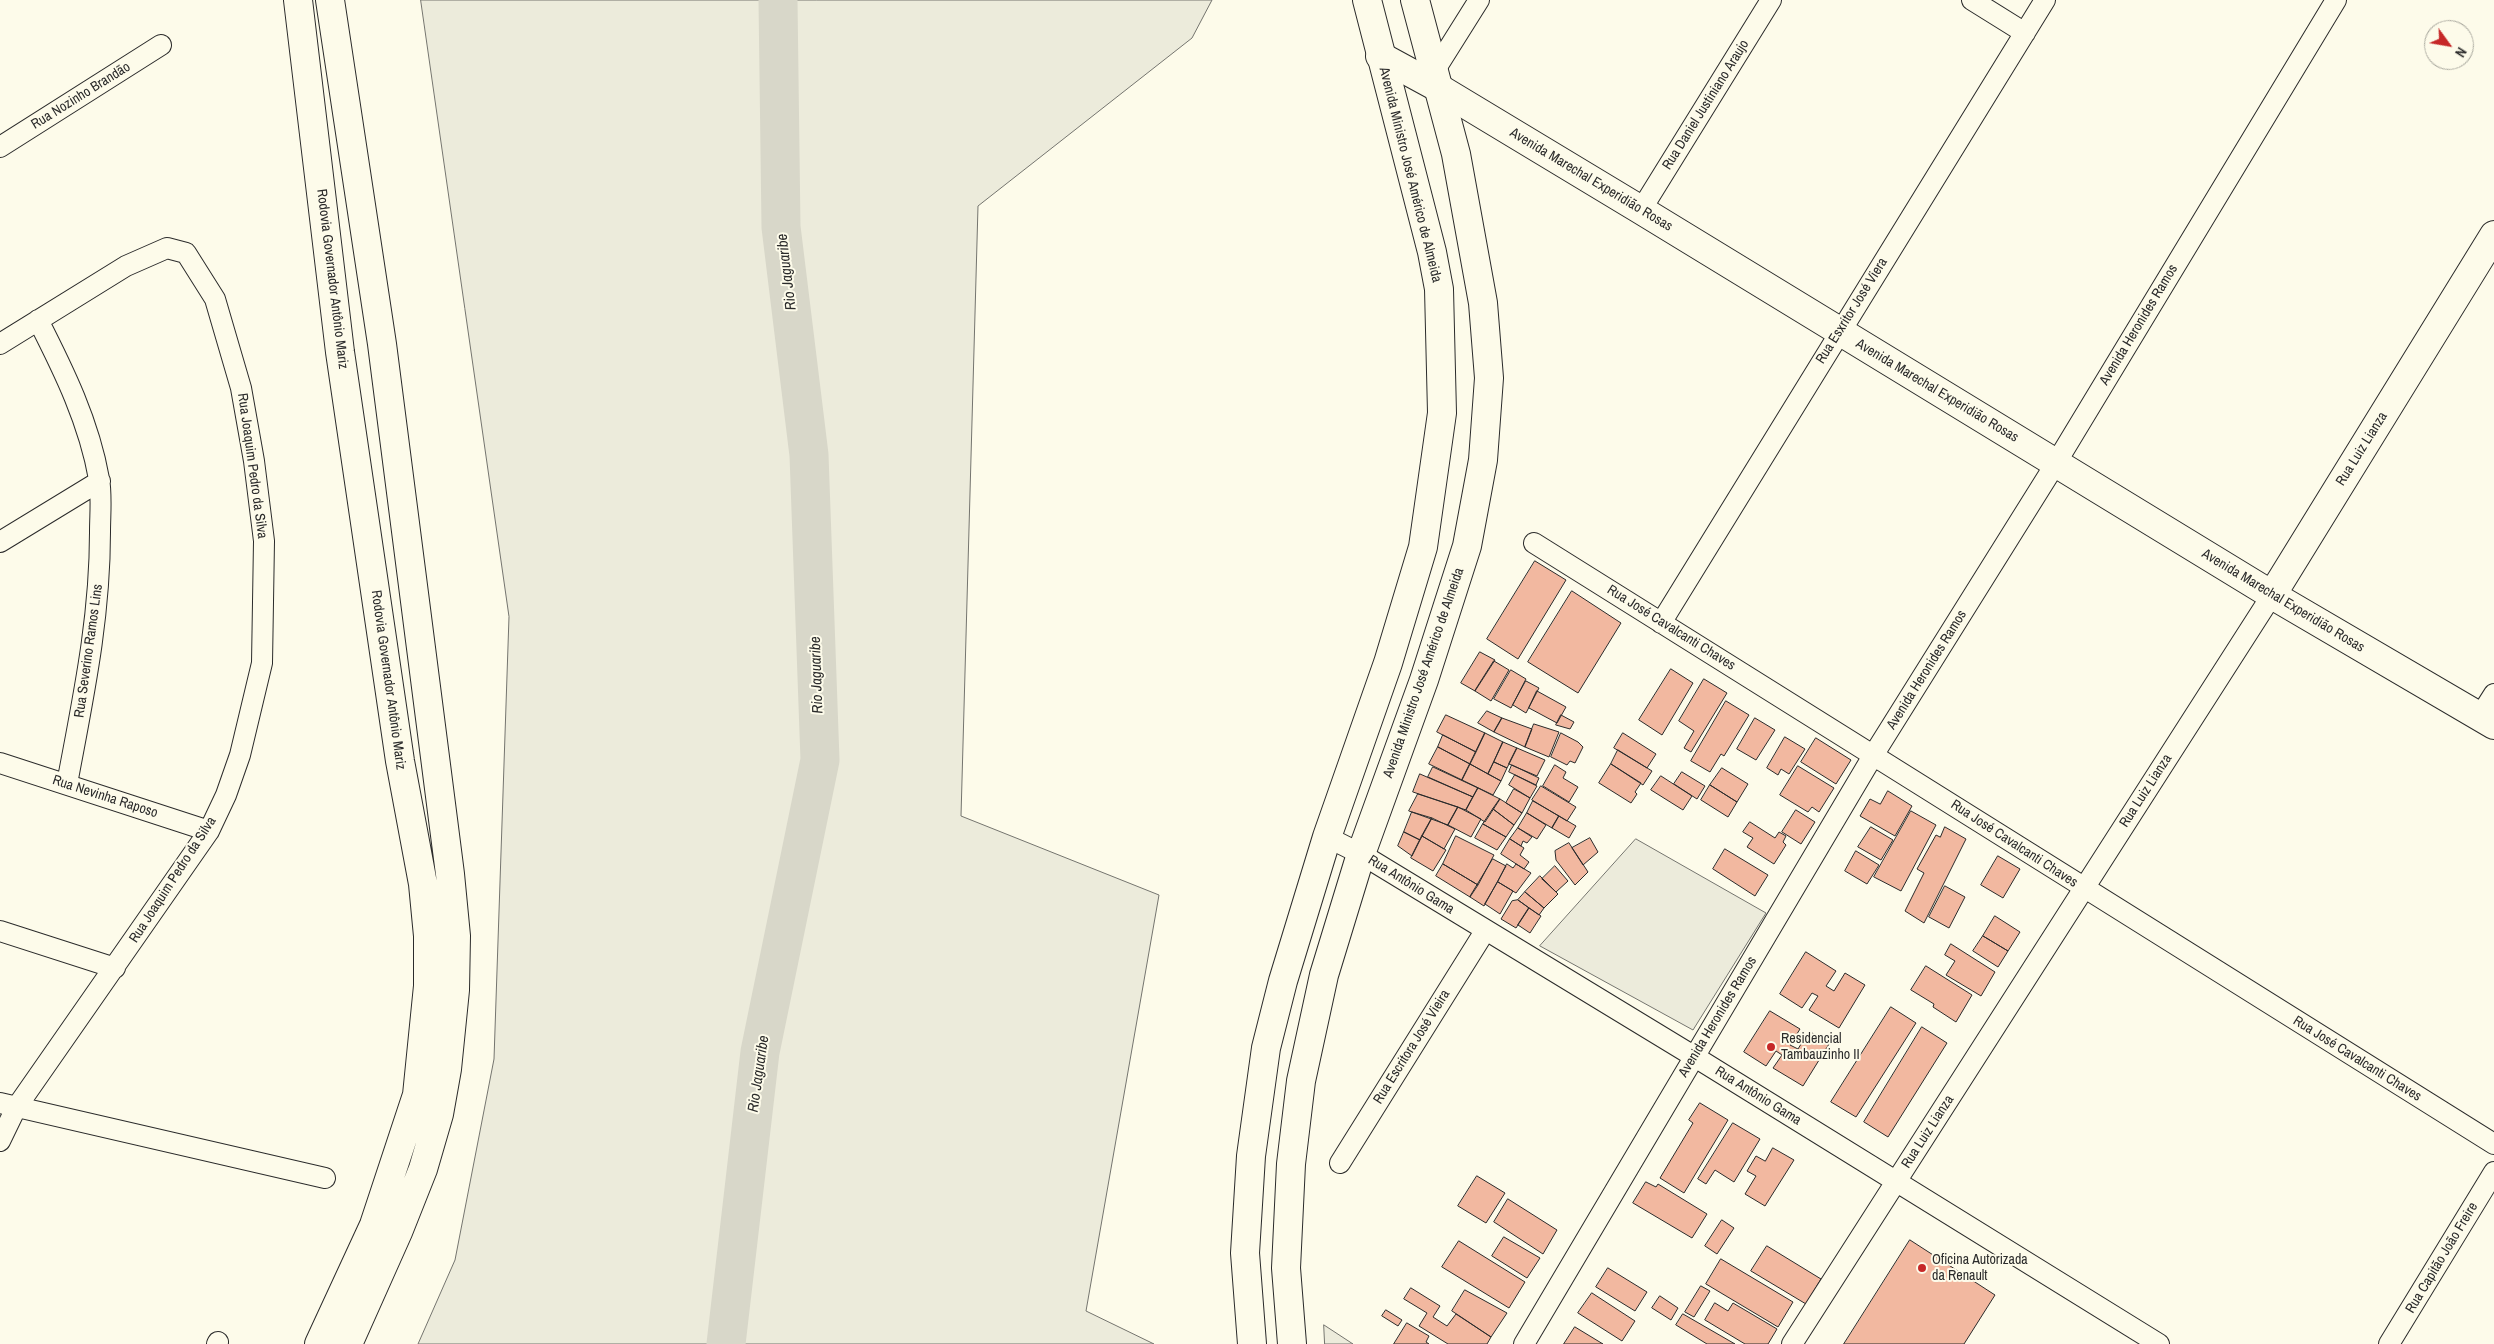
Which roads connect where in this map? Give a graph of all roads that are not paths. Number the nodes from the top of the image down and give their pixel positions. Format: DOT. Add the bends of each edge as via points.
graph roads {
  1 [pos="298,0"];
  2 [pos="330,0"];
  3 [pos="1366,0"];
  4 [pos="1415,0"];
  5 [pos="1479,0"];
  6 [pos="1771,0"];
  7 [pos="1972,0"];
  8 [pos="2045,0"];
  9 [pos="2336,0"];
  10 [pos="2025,32"];
  11 [pos="161,45"];
  12 [pos="1380,56"];
  13 [pos="1436,78"];
  14 [pos="0,147"];
  15 [pos="1641,210"];
  16 [pos="1472,233"];
  17 [pos="2494,235"];
  18 [pos="1432,252"];
  19 [pos="38,320"];
  20 [pos="1839,331"];
  21 [pos="0,344"];
  22 [pos="2056,463"];
  23 [pos="100,481"];
  24 [pos="0,542"];
  25 [pos="1534,543"];
  26 [pos="2272,596"];
  27 [pos="1661,623"];
  28 [pos="2489,712"];
  29 [pos="1874,754"];
  30 [pos="0,763"];
  31 [pos="67,784"];
  32 [pos="209,831"];
  33 [pos="1327,837"];
  34 [pos="1361,854"];
  35 [pos="2084,888"];
  36 [pos="0,931"];
  37 [pos="1485,931"];
  38 [pos="115,968"];
  39 [pos="1695,1057"];
  40 [pos="8,1106"];
  41 [pos="0,1141"];
  42 [pos="2494,1144"];
  43 [pos="1340,1163"];
  44 [pos="2494,1172"];
  45 [pos="325,1178"];
  46 [pos="1896,1181"];
  47 [pos="319,1344"];
  48 [pos="348,1344"];
  49 [pos="1252,1344"];
  50 [pos="1292,1344"];
  51 [pos="1524,1344"];
  52 [pos="1792,1344"];
  53 [pos="2159,1344"];
  54 [pos="2389,1344"];
  1 -- 47 [label="main road, Rodovia Governador Antônio Mariz" via="340,352 400,761 423,884 428,936 428,986 417,1095 374,1225"];
  2 -- 48 [label="main road" via="382,344 456,936 455,990 439,1114 416,1187"];
  3 -- 12 [label="main road, Avenida Ministro José Américo de Almeida"];
  4 -- 13 [label="main road, Avenida Ministro José Américo de Almeida"];
  5 -- 13 [label="street"];
  6 -- 15 [label="street, Rua Daniel Justiniano Araujo"];
  7 -- 10 [label="street"];
  8 -- 10 [label="street, Rua Esxritor José Viera"];
  9 -- 22 [label="street, Avenida Heronides Ramos"];
  10 -- 20 [label="street, Rua Esxritor José Viera"];
  11 -- 14 [label="street, Rua Nozinho Brandão"];
  12 -- 13 [label="main road, Avenida Marechal Experidião Rosas"];
  12 -- 18 [label="main road, Avenida Ministro José Américo de Almeida"];
  13 -- 15 [label="main road, Avenida Marechal Experidião Rosas"];
  13 -- 16 [label="main road, Avenida Ministro José Américo de Almeida"];
  15 -- 20 [label="main road, Avenida Marechal Experidião Rosas"];
  16 -- 18 [label="main road" via="1458,227 1448,229 1437,238"];
  16 -- 34 [label="main road, Avenida Ministro José Américo de Almeida" via="1483,303 1489,378 1483,460 1467,546 1424,680"];
  17 -- 26 [label="main road, Rua Luiz Lianza"];
  18 -- 33 [label="main road, Avenida Ministro José Américo de Almeida" via="1440,299 1442,413 1423,547 1388,663"];
  19 -- 21 [label="street, Rua Joaquim Pedro da Silva"];
  19 -- 23 [label="street, Rua Severino Ramos Lins" via="66,375 88,430"];
  19 -- 32 [label="street, Rua Joaquim Pedro da Silva" via="126,266 167,248 186,253 191,258 215,299 241,388 254,461 264,541 263,635 262,663 240,755"];
  20 -- 22 [label="main road, Avenida Marechal Experidião Rosas"];
  20 -- 27 [label="street, Rua Esxritor José Viera"];
  22 -- 26 [label="main road, Avenida Marechal Experidião Rosas"];
  22 -- 29 [label="street, Avenida Heronides Ramos"];
  23 -- 24 [label="street"];
  23 -- 31 [label="street, Rua Severino Ramos Lins" via="100,582 94,638"];
  25 -- 27 [label="street, Rua José Cavalcanti Chaves"];
  26 -- 28 [label="main road, Avenida Marechal Experidião Rosas"];
  26 -- 35 [label="street, Rua Luiz Lianza"];
  27 -- 29 [label="street, Rua José Cavalcanti Chaves"];
  29 -- 35 [label="street, Rua José Cavalcanti Chaves"];
  29 -- 39 [label="street, Avenida Heronides Ramos"];
  30 -- 31 [label="street, Rua Nevinha Raposo"];
  31 -- 32 [label="street, Rua Nevinha Raposo"];
  32 -- 38 [label="street, Rua Joaquim Pedro da Silva"];
  33 -- 34 [label="street, Rua Antônio Gama"];
  33 -- 49 [label="main road, Avenida Ministro José Américo de Almeida" via="1283,981 1264,1058 1251,1156 1245,1253"];
  34 -- 37 [label="street, Rua Antônio Gama"];
  34 -- 50 [label="main road, Avenida Ministro José Américo de Almeida" via="1324,975 1301,1081 1291,1164 1286,1268"];
  35 -- 42 [label="street, Rua José Cavalcanti Chaves"];
  35 -- 46 [label="street, Rua Luiz Lianza"];
  36 -- 38 [label="street"];
  37 -- 39 [label="street, Rua Antônio Gama"];
  37 -- 43 [label="street, Rua Escritora José Vieira"];
  38 -- 40 [label="street, Rua Joaquim Pedro da Silva"];
  39 -- 46 [label="street, Rua Antônio Gama"];
  39 -- 51 [label="street, Avenida Heronides Ramos"];
  40 -- 41 [label="street, Rua Joaquim Pedro da Silva"];
  40 -- 45 [label="street"];
  44 -- 54 [label="street, Rua Capitão João Freire"];
  46 -- 52 [label="street, Rua Luiz Lianza"];
  46 -- 53 [label="street, Rua Antônio Gama"];
}
